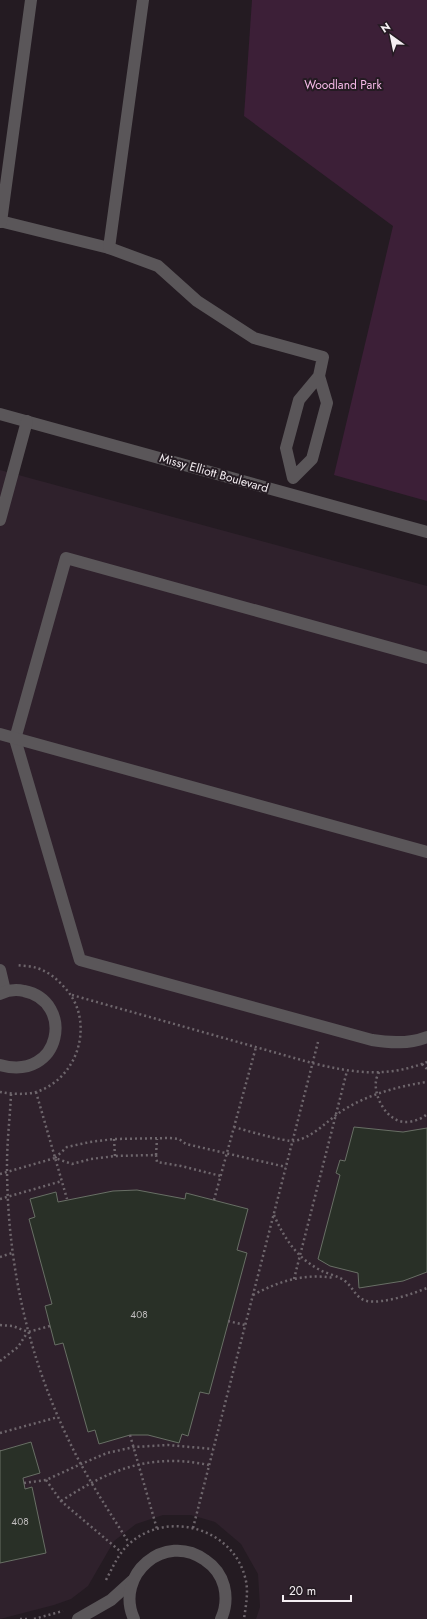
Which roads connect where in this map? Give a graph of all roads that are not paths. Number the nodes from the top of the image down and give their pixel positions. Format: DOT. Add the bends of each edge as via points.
graph roads {
  1 [pos="32,0"];
  2 [pos="143,0"];
  3 [pos="0,222"];
  4 [pos="109,248"];
  5 [pos="319,376"];
  6 [pos="0,414"];
  7 [pos="27,422"];
  8 [pos="292,478"];
  9 [pos="288,494"];
  10 [pos="0,520"];
  11 [pos="427,532"];
  12 [pos="427,658"];
  13 [pos="0,734"];
  14 [pos="15,738"];
  15 [pos="427,852"];
  16 [pos="0,970"];
  17 [pos="3,992"];
  18 [pos="427,1037"];
  19 [pos="0,1065"];
  20 [pos="132,1581"];
  21 [pos="78,1619"];
  22 [pos="134,1619"];
  23 [pos="221,1619"];
  1 -- 3 [label="street"];
  2 -- 4 [label="street"];
  3 -- 4 [label="street"];
  4 -- 5 [label="street" via="158,266 197,301 254,338 324,357"];
  5 -- 8 [label="street" via="299,400 286,448"];
  5 -- 8 [label="street" via="327,403 318,438 312,459"];
  6 -- 7 [label="street, Missy Elliott Boulevard"];
  7 -- 9 [label="street, Missy Elliott Boulevard"];
  7 -- 10 [label="street"];
  8 -- 9 [label="street"];
  9 -- 11 [label="street, Missy Elliott Boulevard"];
  12 -- 14 [label="street" via="66,558"];
  13 -- 14 [label="street"];
  14 -- 15 [label="street"];
  14 -- 18 [label="street" via="80,960 372,1040 395,1044"];
  16 -- 17 [label="street"];
  17 -- 19 [label="street" via="18,990 30,992 41,998 55,1019 56,1031 47,1054 38,1062 26,1068 12,1069"];
  20 -- 21 [label="street" via="111,1600"];
  20 -- 22 [label="street" via="129,1596 130,1611"];
  20 -- 23 [label="street" via="140,1568 152,1558 166,1552 183,1551 199,1555 212,1565 222,1579 226,1595 225,1612"];
}
